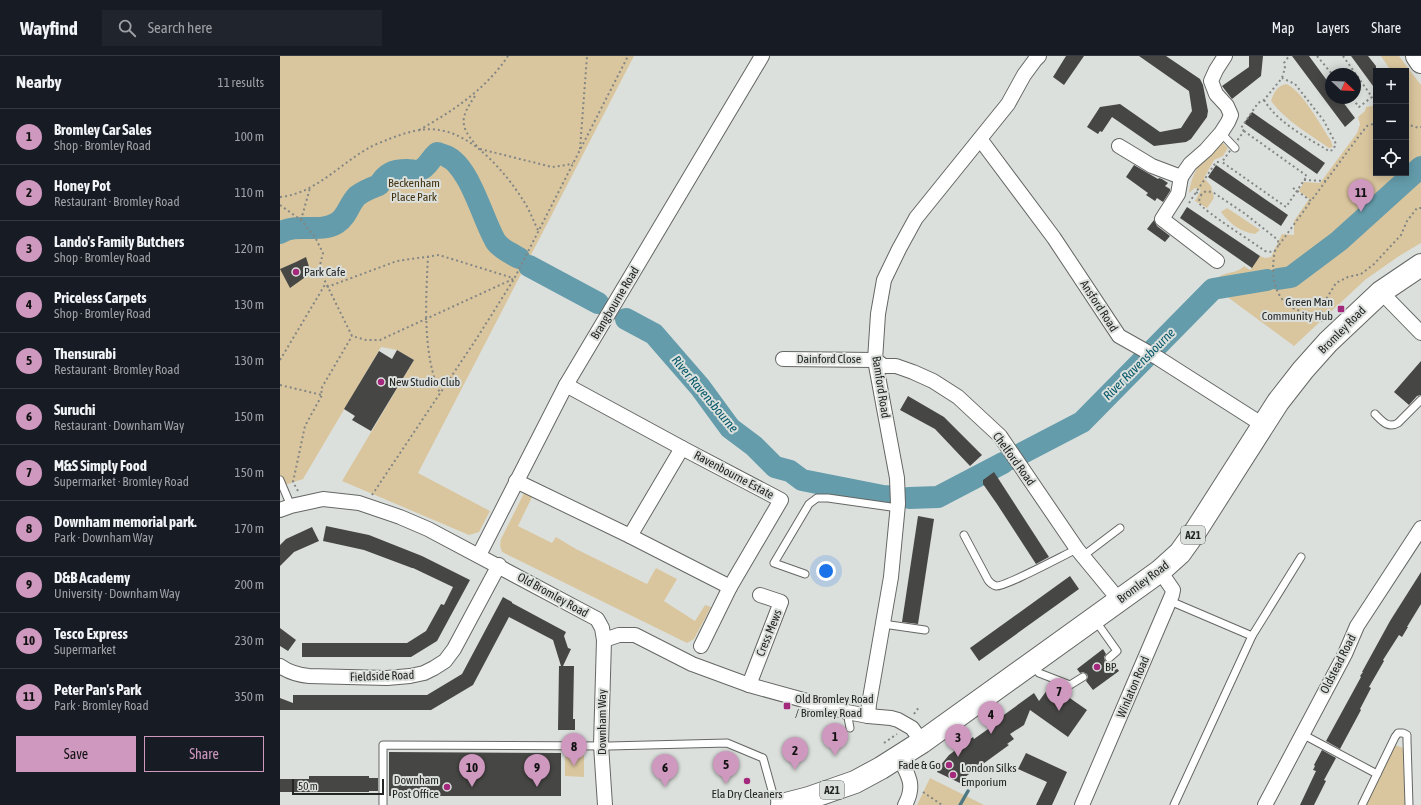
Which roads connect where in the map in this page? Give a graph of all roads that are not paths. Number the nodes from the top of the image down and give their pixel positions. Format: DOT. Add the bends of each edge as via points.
graph roads {
  1 [pos="762,56"];
  2 [pos="1039,56"];
  3 [pos="1225,56"];
  4 [pos="1417,56"];
  5 [pos="1421,62"];
  6 [pos="1221,133"];
  7 [pos="980,139"];
  8 [pos="1119,146"];
  9 [pos="1234,147"];
  10 [pos="1181,177"];
  11 [pos="1217,261"];
  12 [pos="1421,264"];
  13 [pos="1381,292"];
  14 [pos="1421,333"];
  15 [pos="783,359"];
  16 [pos="874,360"];
  17 [pos="566,385"];
  18 [pos="1421,400"];
  19 [pos="1375,414"];
  20 [pos="1263,425"];
  21 [pos="682,448"];
  22 [pos="280,480"];
  23 [pos="516,481"];
  24 [pos="898,506"];
  25 [pos="285,508"];
  26 [pos="1120,528"];
  27 [pos="1421,528"];
  28 [pos="964,535"];
  29 [pos="630,536"];
  30 [pos="1080,552"];
  31 [pos="479,555"];
  32 [pos="1301,557"];
  33 [pos="499,565"];
  34 [pos="1160,571"];
  35 [pos="805,574"];
  36 [pos="730,587"];
  37 [pos="760,595"];
  38 [pos="1119,600"];
  39 [pos="1170,601"];
  40 [pos="1094,618"];
  41 [pos="883,624"];
  42 [pos="925,630"];
  43 [pos="1252,636"];
  44 [pos="604,640"];
  45 [pos="701,646"];
  46 [pos="1109,658"];
  47 [pos="1031,663"];
  48 [pos="280,666"];
  49 [pos="1083,677"];
  50 [pos="749,685"];
  51 [pos="846,712"];
  52 [pos="868,716"];
  53 [pos="850,728"];
  54 [pos="1302,734"];
  55 [pos="922,742"];
  56 [pos="600,745"];
  57 [pos="899,757"];
  58 [pos="1377,774"];
  59 [pos="383,805"];
  60 [pos="605,805"];
  61 [pos="776,805"];
  62 [pos="782,805"];
  63 [pos="905,805"];
  64 [pos="1082,805"];
  65 [pos="1174,805"];
  66 [pos="1265,805"];
  67 [pos="1362,805"];
  68 [pos="1409,805"];
  1 -- 17 [label="street, Brangbourne Road"];
  2 -- 7 [label="street, Bamford Road" via="1024,75 1008,104"];
  3 -- 6 [label="street" via="1211,81 1216,94 1231,115"];
  4 -- 5 [label="main road"];
  6 -- 9 [label="lane"];
  6 -- 10 [label="street" via="1190,164"];
  7 -- 16 [label="street, Bamford Road" via="916,218 884,280"];
  7 -- 20 [label="street, Ansford Road" via="1054,238 1119,336"];
  8 -- 10 [label="street" via="1152,166"];
  10 -- 11 [label="street" via="1178,194 1162,219"];
  12 -- 13 [label="main road, Bromley Road / A21"];
  13 -- 14 [label="street"];
  13 -- 20 [label="main road, Bromley Road / A21" via="1328,342 1303,370"];
  15 -- 16 [label="street, Dainford Close"];
  16 -- 24 [label="street, Bamford Road" via="897,478"];
  16 -- 30 [label="street, Chelford Road" via="884,366 896,366 913,372 958,397 1000,436"];
  17 -- 21 [label="street, Ravenbourne Estate"];
  17 -- 23 [label="street, Brangbourne Road"];
  18 -- 19 [label="lane" via="1394,426 1387,425"];
  20 -- 34 [label="main road, Bromley Road / A21" via="1195,532 1180,553"];
  21 -- 29 [label="street, Ravenbourne Estate"];
  21 -- 36 [label="street, Ravenbourne Estate" via="781,500"];
  22 -- 25 [label="lane"];
  23 -- 29 [label="street"];
  23 -- 31 [label="street, Brangbourne Road"];
  24 -- 35 [label="lane" via="817,498 809,504 774,563"];
  24 -- 41 [label="street, Bamford Road" via="891,577"];
  25 -- 31 [label="street, Old Bromley Road" via="323,499 359,504 400,517"];
  26 -- 30 [label="lane"];
  27 -- 54 [label="street, Oldstead Road" via="1357,626"];
  28 -- 30 [label="lane" via="988,580 996,586"];
  29 -- 36 [label="street"];
  30 -- 38 [label="street, Chelford Road"];
  31 -- 33 [label="street, Old Bromley Road"];
  32 -- 43 [label="lane"];
  33 -- 44 [label="street, Old Bromley Road" via="597,619"];
  33 -- 48 [label="street, Fieldside Road" via="446,661 424,674 387,678 300,676"];
  34 -- 38 [label="main road, Bromley Road / A21"];
  34 -- 39 [label="street, Winlaton Road" via="1173,590"];
  36 -- 45 [label="street, Ravenbourne Estate"];
  37 -- 50 [label="street, Cress Mews" via="781,602"];
  38 -- 40 [label="main road, Bromley Road / A21"];
  39 -- 43 [label="lane"];
  39 -- 64 [label="street, Winlaton Road"];
  40 -- 46 [label="lane" via="1117,651"];
  40 -- 47 [label="main road, Bromley Road / A21"];
  41 -- 42 [label="lane"];
  41 -- 52 [label="street, Bamford Road"];
  43 -- 65 [label="lane"];
  44 -- 50 [label="street" via="619,635 635,635 692,664"];
  44 -- 56 [label="street, Downham Way"];
  47 -- 49 [label="lane" via="1039,674 1070,685"];
  47 -- 55 [label="main road, Bromley Road / A21"];
  50 -- 51 [label="street"];
  51 -- 52 [label="street"];
  51 -- 53 [label="lane"];
  52 -- 55 [label="street" via="898,720 912,728"];
  54 -- 58 [label="lane"];
  54 -- 66 [label="street, Oldstead Road"];
  55 -- 57 [label="main road, Bromley Road / A21"];
  56 -- 59 [label="lane" via="383,745"];
  56 -- 60 [label="street, Downham Way"];
  56 -- 61 [label="lane" via="727,743 763,758"];
  57 -- 62 [label="main road, Bromley Road / A21" via="855,782"];
  57 -- 63 [label="street" via="911,786"];
  58 -- 67 [label="lane"];
  58 -- 68 [label="lane" via="1398,733 1407,735"];
}
